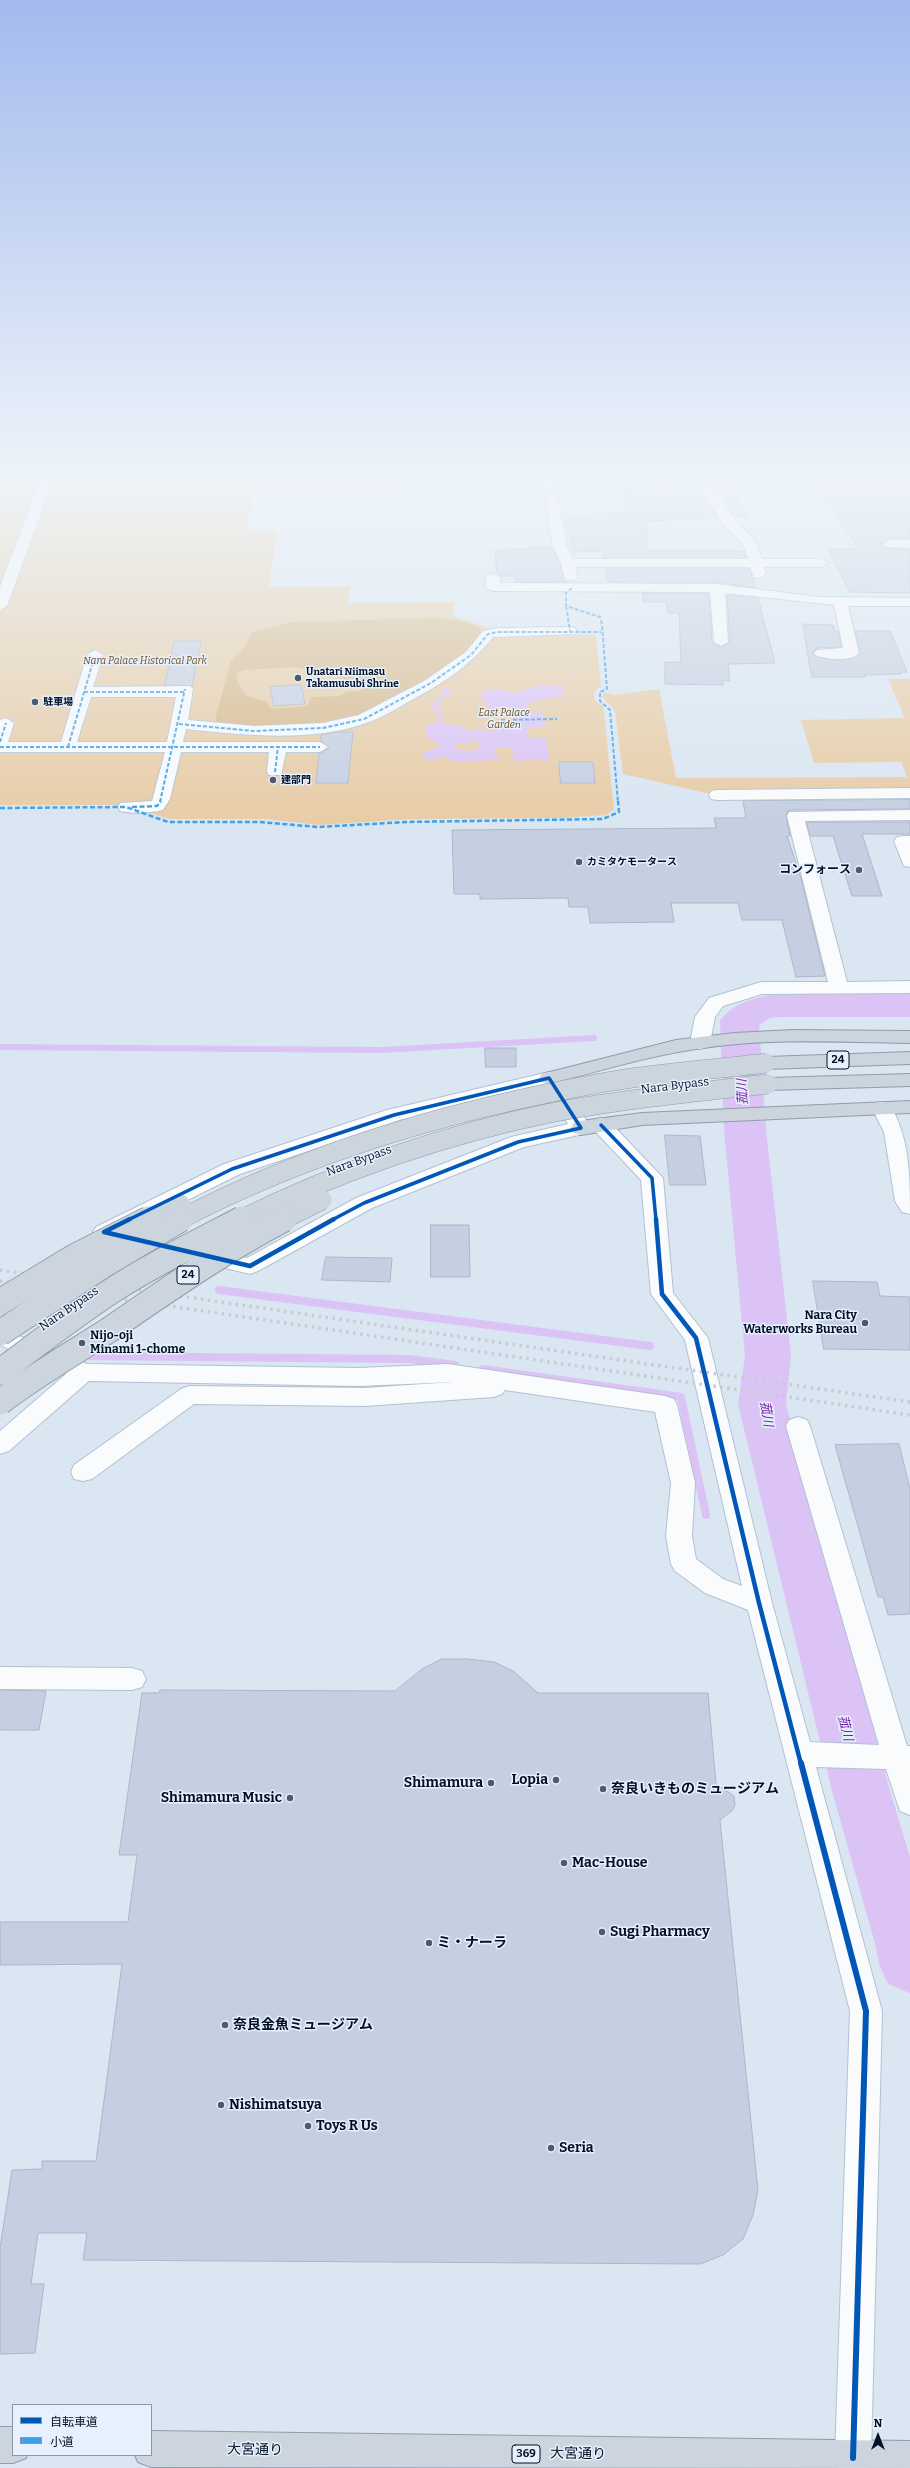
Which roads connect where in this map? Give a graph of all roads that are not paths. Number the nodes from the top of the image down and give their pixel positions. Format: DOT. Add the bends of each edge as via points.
graph roads {
  1 [pos="4,594"];
  2 [pos="717,594"];
  3 [pos="771,594"];
  4 [pos="840,601"];
  5 [pos="910,602"];
  6 [pos="0,606"];
  7 [pos="570,632"];
  8 [pos="721,642"];
  9 [pos="822,653"];
  10 [pos="95,655"];
  11 [pos="84,692"];
  12 [pos="6,723"];
  13 [pos="179,724"];
  14 [pos="0,742"];
  15 [pos="278,746"];
  16 [pos="0,747"];
  17 [pos="68,747"];
  18 [pos="174,747"];
  19 [pos="320,747"];
  20 [pos="275,772"];
  21 [pos="910,793"];
  22 [pos="716,795"];
  23 [pos="126,808"];
  24 [pos="910,815"];
  25 [pos="910,841"];
  26 [pos="910,862"];
  27 [pos="910,987"];
  28 [pos="839,988"];
  29 [pos="910,1037"];
  30 [pos="706,1042"];
  31 [pos="910,1058"];
  32 [pos="549,1078"];
  33 [pos="910,1080"];
  34 [pos="910,1107"];
  35 [pos="882,1108"];
  36 [pos="591,1126"];
  37 [pos="384,1135"];
  38 [pos="385,1162"];
  39 [pos="910,1206"];
  40 [pos="0,1302"];
  41 [pos="0,1334"];
  42 [pos="0,1372"];
  43 [pos="84,1372"];
  44 [pos="531,1385"];
  45 [pos="0,1402"];
  46 [pos="798,1426"];
  47 [pos="0,1445"];
  48 [pos="83,1472"];
  49 [pos="759,1603"];
  50 [pos="0,1678"];
  51 [pos="132,1679"];
  52 [pos="799,1754"];
  53 [pos="904,1758"];
  54 [pos="910,1802"];
  55 [pos="0,2445"];
  56 [pos="12,2445"];
  57 [pos="152,2449"];
  58 [pos="853,2458"];
  59 [pos="906,2459"];
  1 -- 6 [label="street"];
  2 -- 8 [label="street"];
  3 -- 4 [label="street" via="818,601"];
  4 -- 5 [label="street"];
  4 -- 9 [label="street" via="852,653"];
  7 -- 13 [label="street" via="488,634 471,655 431,683 396,700 381,712 347,724 254,731"];
  10 -- 11 [label="street"];
  11 -- 13 [label="street" via="185,690"];
  11 -- 17 [label="street"];
  12 -- 14 [label="street"];
  13 -- 18 [label="street"];
  15 -- 18 [label="street"];
  15 -- 19 [label="street"];
  15 -- 20 [label="street"];
  16 -- 17 [label="street"];
  17 -- 18 [label="street"];
  18 -- 23 [label="street" via="162,799 157,806"];
  21 -- 22 [label="street"];
  24 -- 28 [label="street" via="795,816"];
  25 -- 26 [label="street" via="903,841"];
  27 -- 28 [label="street"];
  28 -- 30 [label="street" via="762,988 716,1002 705,1018"];
  29 -- 30 [label="highway" via="810,1036"];
  30 -- 32 [label="highway" via="661,1049"];
  31 -- 37 [label="highway, Nara Bypass / 24, bridge" via="766,1063 602,1083 464,1112"];
  32 -- 36 [label="street"];
  32 -- 36 [label="street" via="394,1115 232,1169 104,1232 250,1266 364,1203 518,1142"];
  33 -- 38 [label="highway, Nara Bypass / 24, bridge" via="768,1084 602,1104 524,1119 462,1136"];
  34 -- 35 [label="highway"];
  35 -- 36 [label="highway" via="642,1119"];
  35 -- 39 [label="street" via="894,1132 906,1201"];
  36 -- 49 [label="street" via="652,1178 662,1294 696,1338"];
  37 -- 40 [label="highway, bridge" via="308,1151 253,1169 74,1256"];
  37 -- 41 [label="highway, Nara Bypass / 24, bridge" via="227,1195 105,1264 20,1318"];
  38 -- 42 [label="highway, Nara Bypass / 24, bridge" via="328,1182 241,1220 156,1265 90,1306"];
  38 -- 45 [label="highway, 24, bridge" via="328,1196 240,1242 89,1343 35,1375"];
  41 -- 43 [label="street"];
  43 -- 44 [label="street" via="359,1377 448,1373"];
  43 -- 47 [label="street"];
  44 -- 48 [label="street" via="365,1397 189,1395"];
  44 -- 49 [label="street" via="665,1405 684,1483 679,1536 684,1564 714,1586"];
  46 -- 53 [label="street" via="851,1611"];
  49 -- 52 [label="street"];
  50 -- 51 [label="street"];
  52 -- 53 [label="street"];
  52 -- 58 [label="street" via="866,2011"];
  53 -- 54 [label="street"];
  55 -- 56 [label="highway"];
  57 -- 58 [label="highway, 大宮通り / 369"];
  58 -- 59 [label="highway, 大宮通り / 369"];
}
